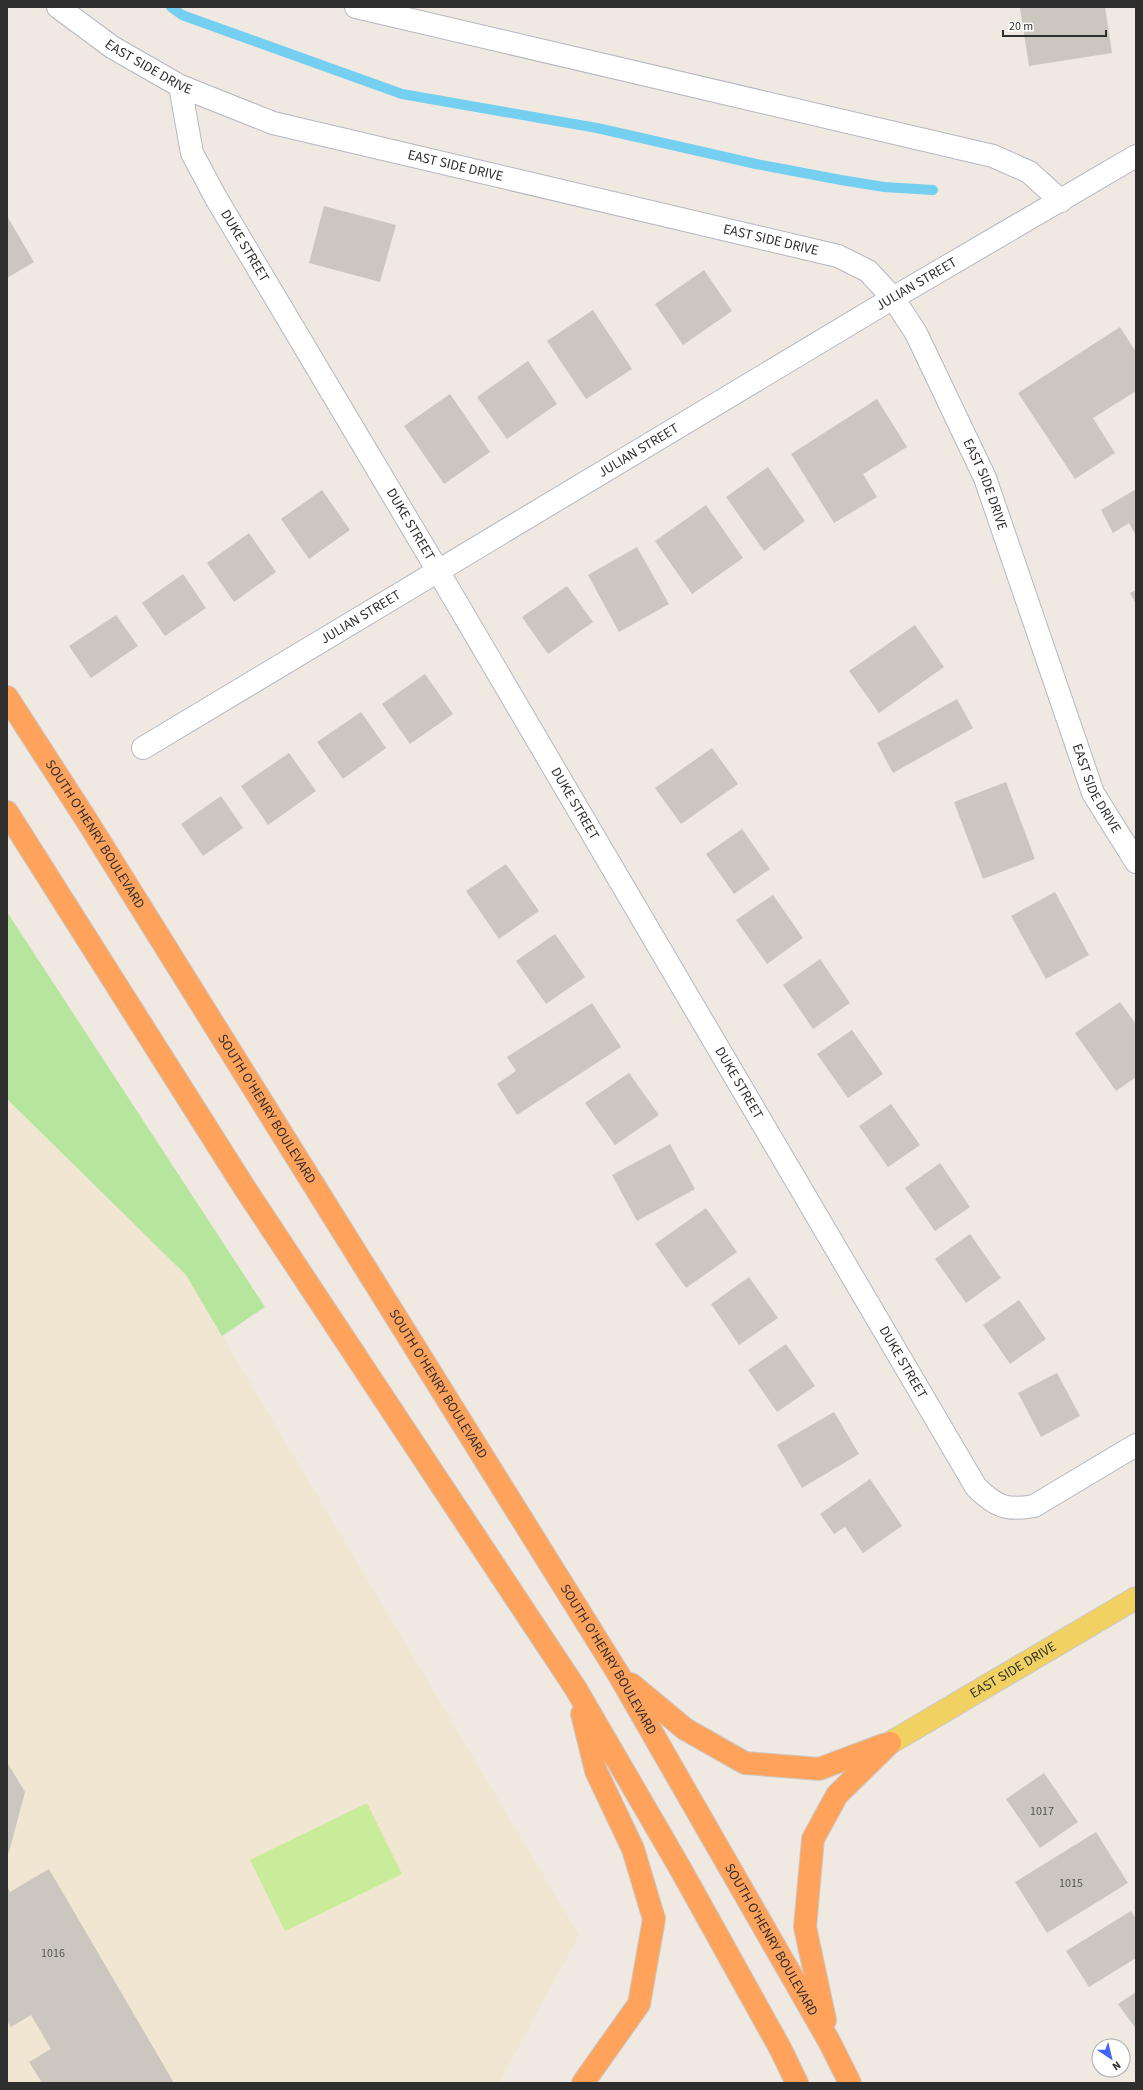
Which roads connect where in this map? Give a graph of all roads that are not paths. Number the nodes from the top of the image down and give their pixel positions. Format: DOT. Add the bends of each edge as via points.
graph roads {
  1 [pos="58,7"];
  2 [pos="356,7"];
  3 [pos="180,86"];
  4 [pos="1136,156"];
  5 [pos="1061,201"];
  6 [pos="893,298"];
  7 [pos="438,571"];
  8 [pos="7,697"];
  9 [pos="143,748"];
  10 [pos="7,812"];
  11 [pos="1136,862"];
  12 [pos="1136,1445"];
  13 [pos="1136,1598"];
  14 [pos="619,1675"];
  15 [pos="576,1690"];
  16 [pos="890,1743"];
  17 [pos="829,2040"];
  18 [pos="583,2083"];
  19 [pos="798,2083"];
  20 [pos="850,2083"];
  1 -- 3 [label="street, EAST SIDE DRIVE" via="112,47"];
  2 -- 5 [label="street" via="993,156 1029,172"];
  3 -- 6 [label="street, EAST SIDE DRIVE" via="273,122 838,256 868,271"];
  3 -- 7 [label="street, DUKE STREET" via="192,153 224,212"];
  4 -- 5 [label="street, JULIAN STREET"];
  5 -- 6 [label="street, JULIAN STREET"];
  6 -- 7 [label="street, JULIAN STREET"];
  6 -- 11 [label="street, EAST SIDE DRIVE" via="916,333 985,478 1093,793"];
  7 -- 9 [label="street, JULIAN STREET"];
  7 -- 12 [label="street, DUKE STREET" via="976,1488 1000,1507 1017,1509 1034,1506"];
  8 -- 14 [label="highway, SOUTH O'HENRY BOULEVARD" via="93,830"];
  10 -- 15 [label="highway" via="246,1190"];
  13 -- 16 [label="main road, EAST SIDE DRIVE"];
  14 -- 16 [label="highway" via="685,1729 744,1763 819,1769"];
  14 -- 17 [label="highway, SOUTH O'HENRY BOULEVARD"];
  15 -- 18 [label="highway" via="596,1771 633,1849 654,1919 639,2004"];
  15 -- 19 [label="highway" via="680,1868"];
  16 -- 17 [label="highway" via="837,1795 813,1839 805,1927"];
  17 -- 20 [label="highway, SOUTH O'HENRY BOULEVARD"];
}
